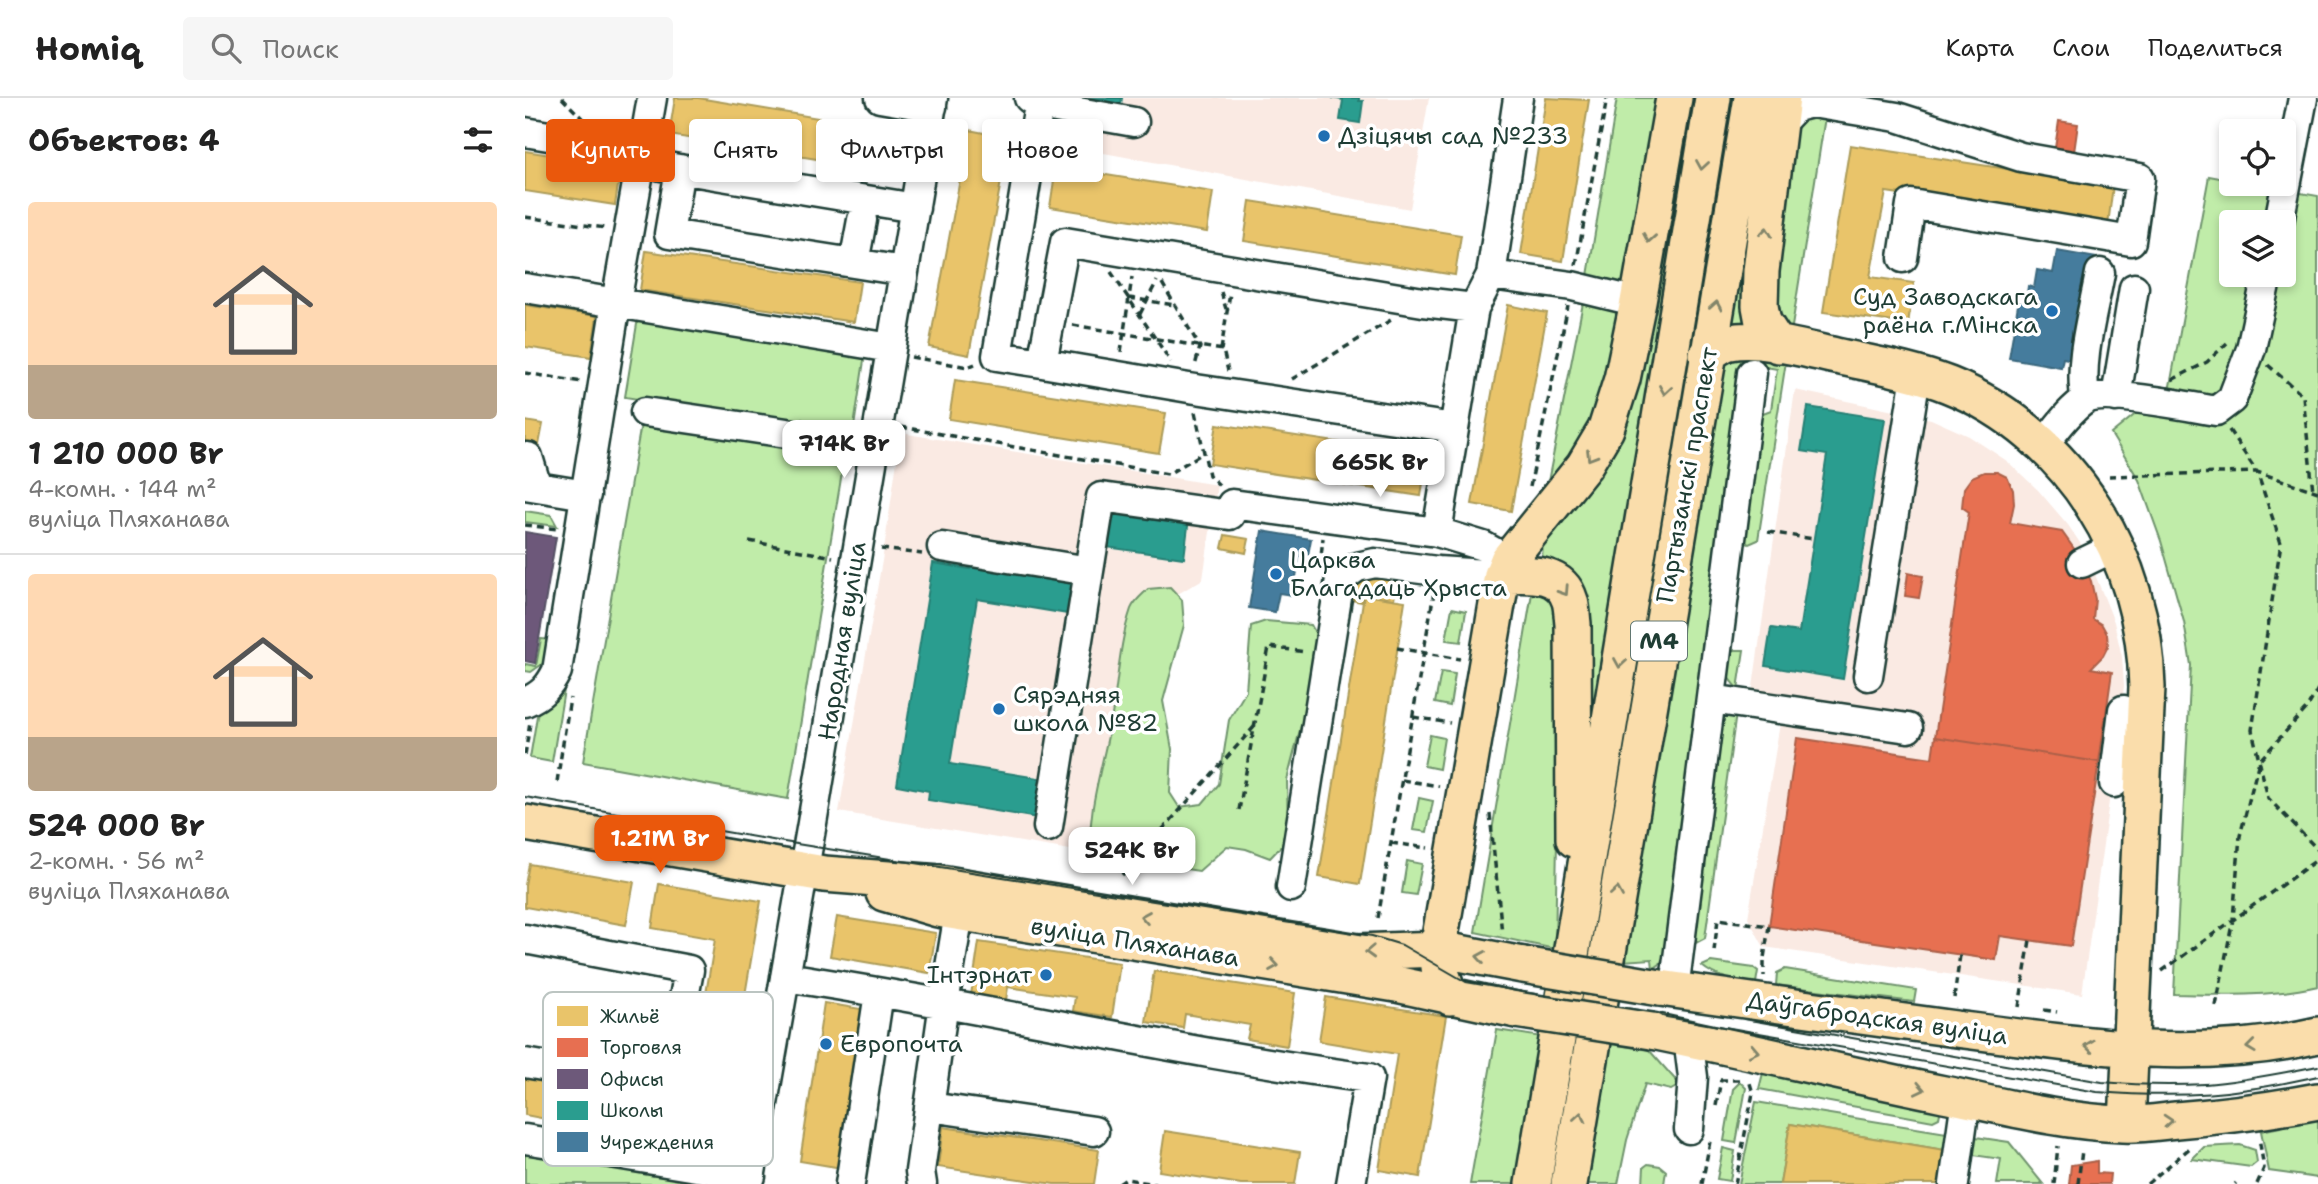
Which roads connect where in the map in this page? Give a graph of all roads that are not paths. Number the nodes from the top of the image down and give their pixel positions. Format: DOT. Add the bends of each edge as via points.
graph roads {
  1 [pos="652,98"];
  2 [pos="880,98"];
  3 [pos="1518,98"];
  4 [pos="1674,98"];
  5 [pos="1713,98"];
  6 [pos="1752,98"];
  7 [pos="2303,98"];
  8 [pos="1034,102"];
  9 [pos="932,103"];
  10 [pos="1795,106"];
  11 [pos="648,119"];
  12 [pos="1134,122"];
  13 [pos="525,132"];
  14 [pos="546,136"];
  15 [pos="675,167"];
  16 [pos="680,169"];
  17 [pos="637,182"];
  18 [pos="915,208"];
  19 [pos="2281,210"];
  20 [pos="862,220"];
  21 [pos="629,229"];
  22 [pos="669,234"];
  23 [pos="1903,258"];
  24 [pos="854,263"];
  25 [pos="904,271"];
  26 [pos="2100,273"];
  27 [pos="1491,275"];
  28 [pos="2264,287"];
  29 [pos="525,288"];
  30 [pos="2134,288"];
  31 [pos="1638,302"];
  32 [pos="616,303"];
  33 [pos="1474,308"];
  34 [pos="1778,345"];
  35 [pos="901,352"];
  36 [pos="1707,354"];
  37 [pos="1042,363"];
  38 [pos="1752,373"];
  39 [pos="1916,375"];
  40 [pos="2116,397"];
  41 [pos="2087,399"];
  42 [pos="645,412"];
  43 [pos="1454,428"];
  44 [pos="2043,444"];
  45 [pos="874,446"];
  46 [pos="525,457"];
  47 [pos="531,486"];
  48 [pos="586,495"];
  49 [pos="1437,532"];
  50 [pos="2115,547"];
  51 [pos="931,551"];
  52 [pos="2082,564"];
  53 [pos="1505,568"];
  54 [pos="1089,571"];
  55 [pos="1868,676"];
  56 [pos="1711,699"];
  57 [pos="525,702"];
  58 [pos="2125,710"];
  59 [pos="1908,728"];
  60 [pos="2114,783"];
  61 [pos="525,824"];
  62 [pos="1048,827"];
  63 [pos="814,872"];
  64 [pos="1291,887"];
  65 [pos="959,913"];
  66 [pos="1575,935"];
  67 [pos="525,939"];
  68 [pos="1438,949"];
  69 [pos="785,977"];
  70 [pos="1667,989"];
  71 [pos="685,992"];
  72 [pos="879,993"];
  73 [pos="1450,997"];
  74 [pos="944,1003"];
  75 [pos="775,1034"];
  76 [pos="2318,1035"];
  77 [pos="1688,1038"];
  78 [pos="773,1046"];
  79 [pos="2130,1050"];
  80 [pos="525,1063"];
  81 [pos="543,1066"];
  82 [pos="1966,1099"];
  83 [pos="2315,1102"];
  84 [pos="930,1107"];
  85 [pos="2127,1124"];
  86 [pos="1689,1129"];
  87 [pos="1094,1131"];
  88 [pos="525,1139"];
  89 [pos="543,1142"];
  90 [pos="673,1166"];
  91 [pos="750,1180"];
  92 [pos="850,1184"];
  93 [pos="922,1184"];
  94 [pos="1351,1184"];
  95 [pos="1533,1184"];
  96 [pos="1569,1184"];
  97 [pos="1954,1184"];
  1 -- 11 [label="street"];
  2 -- 9 [label="street"];
  3 -- 27 [label="street"];
  4 -- 31 [label="main road, one-way"];
  5 -- 66 [label="main road, Партызанскі праспект / М4, one-way"];
  36 -- 6 [label="main road, Партызанскі праспект / М4, one-way"];
  7 -- 19 [label="street"];
  8 -- 12 [label="street"];
  8 -- 37 [label="street" via="997,356"];
  9 -- 18 [label="street, Народная вуліца"];
  10 -- 23 [label="street" via="1898,117 2021,157 2140,178 2131,240 1911,204"];
  34 -- 10 [label="main road, one-way" via="1763,322 1761,271"];
  13 -- 14 [label="street"];
  15 -- 16 [label="street"];
  16 -- 18 [label="street"];
  16 -- 22 [label="street"];
  17 -- 21 [label="street"];
  18 -- 25 [label="street, Народная вуліца"];
  20 -- 24 [label="street"];
  21 -- 22 [label="street"];
  21 -- 32 [label="street"];
  22 -- 24 [label="street"];
  24 -- 25 [label="street"];
  25 -- 35 [label="street, Народная вуліца"];
  26 -- 41 [label="street" via="2083,372"];
  27 -- 31 [label="street" via="1572,286"];
  27 -- 33 [label="street"];
  28 -- 40 [label="street" via="2251,349 2232,399 2216,411"];
  29 -- 32 [label="street"];
  30 -- 40 [label="street"];
  31 -- 53 [label="main road, one-way" via="1606,429 1584,466"];
  32 -- 35 [label="street"];
  32 -- 48 [label="street"];
  33 -- 37 [label="street" via="1065,242"];
  33 -- 43 [label="street"];
  34 -- 36 [label="main road" via="1728,342"];
  34 -- 39 [label="main road"];
  35 -- 45 [label="street, Народная вуліца"];
  96 -- 36 [label="main road, Партызанскі праспект / М4, one-way"];
  37 -- 43 [label="street"];
  38 -- 56 [label="street"];
  39 -- 44 [label="main road" via="1978,400 2014,420"];
  39 -- 55 [label="street"];
  40 -- 41 [label="street"];
  41 -- 44 [label="street"];
  42 -- 45 [label="street"];
  43 -- 49 [label="street"];
  44 -- 50 [label="main road" via="2085,494"];
  45 -- 63 [label="street, Народная вуліца"];
  46 -- 47 [label="street"];
  47 -- 48 [label="street"];
  48 -- 57 [label="street" via="557,671 549,687"];
  49 -- 53 [label="street" via="1483,547"];
  49 -- 54 [label="street" via="1232,504 1230,515 1101,496"];
  50 -- 52 [label="street"];
  50 -- 58 [label="main road" via="2133,592 2147,654"];
  51 -- 54 [label="street"];
  53 -- 64 [label="street" via="1437,571 1375,563 1357,567 1340,579"];
  53 -- 66 [label="main road, one-way" via="1559,581 1570,600"];
  53 -- 68 [label="main road"];
  54 -- 62 [label="street"];
  56 -- 59 [label="street"];
  56 -- 70 [label="street"];
  58 -- 60 [label="street"];
  58 -- 79 [label="main road"];
  61 -- 63 [label="main road, вуліца Пляханава"];
  63 -- 65 [label="main road, вуліца Пляханава"];
  68 -- 63 [label="main road, вуліца Пляханава, one-way" via="1358,953 940,883"];
  63 -- 69 [label="street, Народная вуліца"];
  65 -- 73 [label="main road, вуліца Пляханава, one-way" via="1396,984"];
  65 -- 74 [label="street"];
  66 -- 95 [label="main road, Партызанскі праспект / М4"];
  67 -- 71 [label="street" via="689,970"];
  70 -- 68 [label="main road, Даўгабродская вуліца, one-way, bridge"];
  68 -- 73 [label="main road"];
  69 -- 72 [label="street"];
  69 -- 75 [label="street, Народная вуліца"];
  70 -- 77 [label="main road"];
  79 -- 70 [label="main road, Даўгабродская вуліца, one-way"];
  72 -- 74 [label="street"];
  72 -- 92 [label="street"];
  73 -- 77 [label="main road, Даўгабродская вуліца, bridge"];
  74 -- 84 [label="street"];
  74 -- 94 [label="street" via="1243,1060 1369,1078"];
  75 -- 78 [label="street, Народная вуліца"];
  76 -- 79 [label="main road, Даўгабродская вуліца, one-way" via="2248,1048"];
  77 -- 82 [label="main road, Даўгабродская вуліца, one-way"];
  77 -- 86 [label="street" via="1693,1077"];
  79 -- 85 [label="main road"];
  80 -- 81 [label="street"];
  82 -- 85 [label="main road, Даўгабродская вуліца"];
  82 -- 97 [label="street"];
  85 -- 83 [label="main road, Даўгабродская вуліца, one-way" via="2236,1115"];
  84 -- 87 [label="street"];
  84 -- 93 [label="street"];
  88 -- 89 [label="street"];
  90 -- 91 [label="street"];
}
